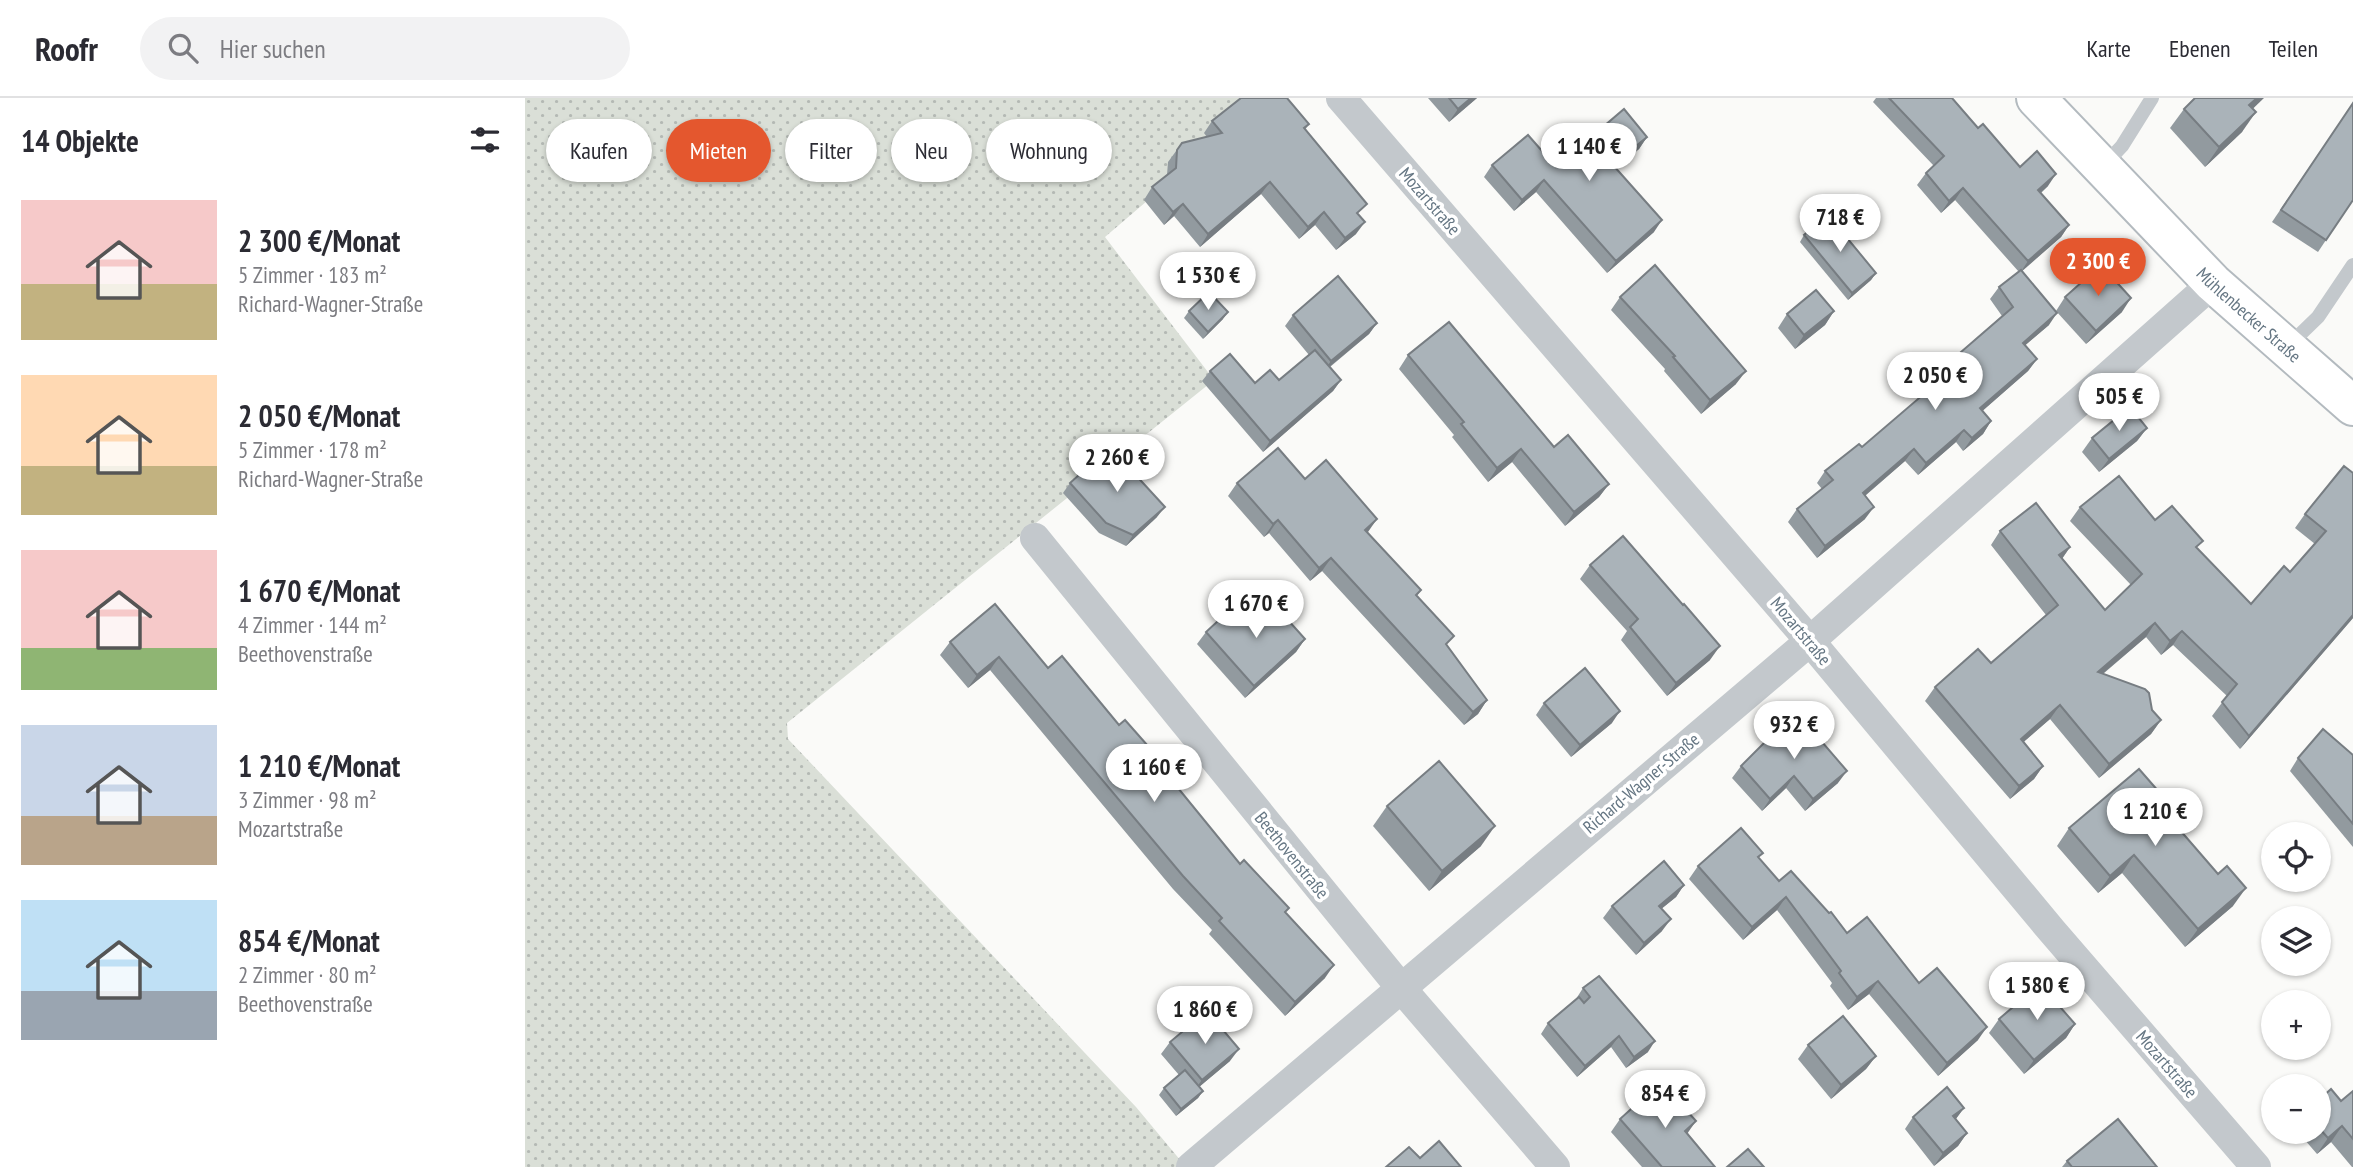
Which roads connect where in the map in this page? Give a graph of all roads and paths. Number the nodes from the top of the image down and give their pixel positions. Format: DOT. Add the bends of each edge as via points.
graph roads {
  1 [pos="1341,98"];
  2 [pos="2036,98"];
  3 [pos="2152,98"];
  4 [pos="2103,166"];
  5 [pos="2353,265"];
  6 [pos="2213,283"];
  7 [pos="2286,348"];
  8 [pos="2353,406"];
  9 [pos="1035,538"];
  10 [pos="1810,641"];
  11 [pos="1401,988"];
  12 [pos="1191,1167"];
  13 [pos="1555,1167"];
  14 [pos="2256,1167"];
  1 -- 10 [label="street, Mozartstraße"];
  2 -- 4 [label="main road, Mühlenbecker Straße"];
  3 -- 4 [label="lane" via="2122,146"];
  4 -- 6 [label="main road, Mühlenbecker Straße"];
  5 -- 7 [label="lane" via="2319,317"];
  6 -- 7 [label="main road, Mühlenbecker Straße"];
  6 -- 10 [label="street, Richard-Wagner-Straße"];
  7 -- 8 [label="main road, Mühlenbecker Straße"];
  9 -- 11 [label="street, Beethovenstraße"];
  10 -- 11 [label="street, Richard-Wagner-Straße"];
  10 -- 14 [label="street, Mozartstraße"];
  11 -- 12 [label="street, Richard-Wagner-Straße"];
  11 -- 13 [label="street, Beethovenstraße"];
}
